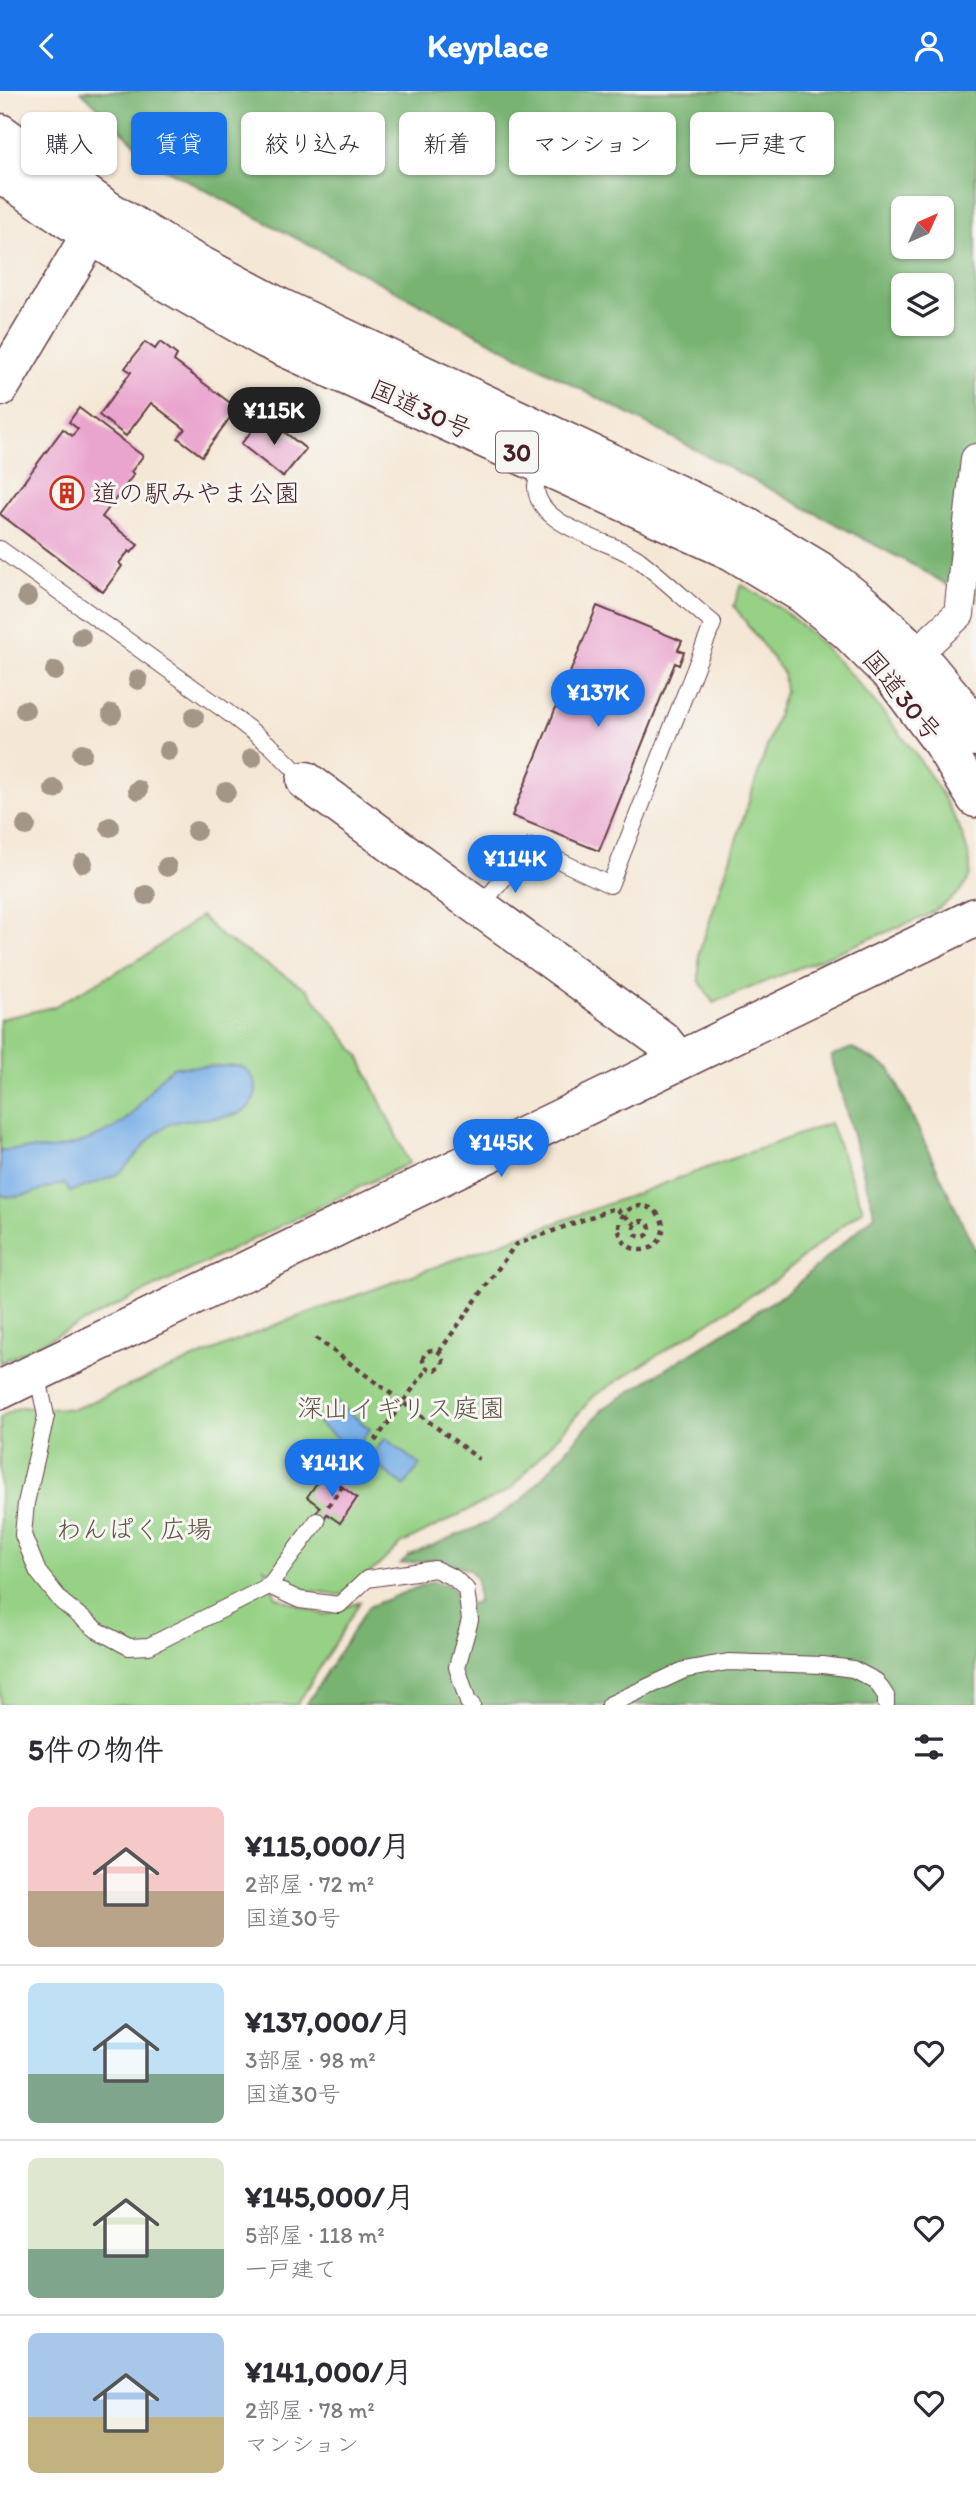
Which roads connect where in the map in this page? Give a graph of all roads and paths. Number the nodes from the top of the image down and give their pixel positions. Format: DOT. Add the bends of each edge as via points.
graph roads {
  1 [pos="0,134"];
  2 [pos="0,173"];
  3 [pos="98,221"];
  4 [pos="0,387"];
  5 [pos="547,450"];
  6 [pos="976,459"];
  7 [pos="0,549"];
  8 [pos="904,665"];
  9 [pos="976,737"];
  10 [pos="306,781"];
  11 [pos="976,798"];
  12 [pos="480,906"];
  13 [pos="976,917"];
  14 [pos="678,1060"];
  15 [pos="623,1215"];
  16 [pos="635,1224"];
  17 [pos="316,1338"];
  18 [pos="439,1352"];
  19 [pos="427,1369"];
  20 [pos="37,1372"];
  21 [pos="0,1390"];
  22 [pos="402,1402"];
  23 [pos="479,1459"];
  24 [pos="317,1521"];
  25 [pos="269,1586"];
  26 [pos="472,1705"];
  27 [pos="609,1705"];
  28 [pos="886,1705"];
  1 -- 3 [label="main road, 国道30号 / 30"];
  2 -- 3 [label="main road, 国道30号 / 30"];
  3 -- 4 [label="main road"];
  3 -- 5 [label="main road, 国道30号 / 30" via="181,255"];
  5 -- 8 [label="main road, 国道30号 / 30" via="747,527 820,571 867,608"];
  5 -- 12 [label="lane" via="536,487 540,501 551,513 566,526 636,558 713,623 610,885 531,847"];
  6 -- 8 [label="street" via="959,614"];
  7 -- 10 [label="lane" via="227,712"];
  8 -- 9 [label="main road, 国道30号 / 30" via="957,703"];
  8 -- 11 [label="main road, 国道30号 / 30" via="941,741"];
  10 -- 12 [label="main road"];
  12 -- 14 [label="main road" via="662,1040"];
  13 -- 14 [label="main road"];
  14 -- 20 [label="main road"];
  15 -- 15 [label="path" via="635,1206 651,1207 662,1218 660,1241 642,1250 628,1246 619,1228"];
  15 -- 16 [label="path"];
  15 -- 18 [label="path" via="615,1208 515,1245"];
  17 -- 22 [label="path"];
  18 -- 19 [label="path" via="442,1364 434,1371"];
  18 -- 19 [label="path" via="424,1354"];
  19 -- 22 [label="path"];
  20 -- 21 [label="main road"];
  20 -- 25 [label="lane" via="46,1416 23,1535 38,1572 62,1602 97,1630 129,1647 149,1646"];
  22 -- 23 [label="path"];
  22 -- 24 [label="path"];
  24 -- 25 [label="lane"];
  25 -- 26 [label="lane" via="300,1600 339,1605 367,1579 435,1569 453,1578 466,1589 470,1620 457,1667"];
  27 -- 28 [label="lane" via="684,1670 728,1662 853,1669 876,1681"];
}
